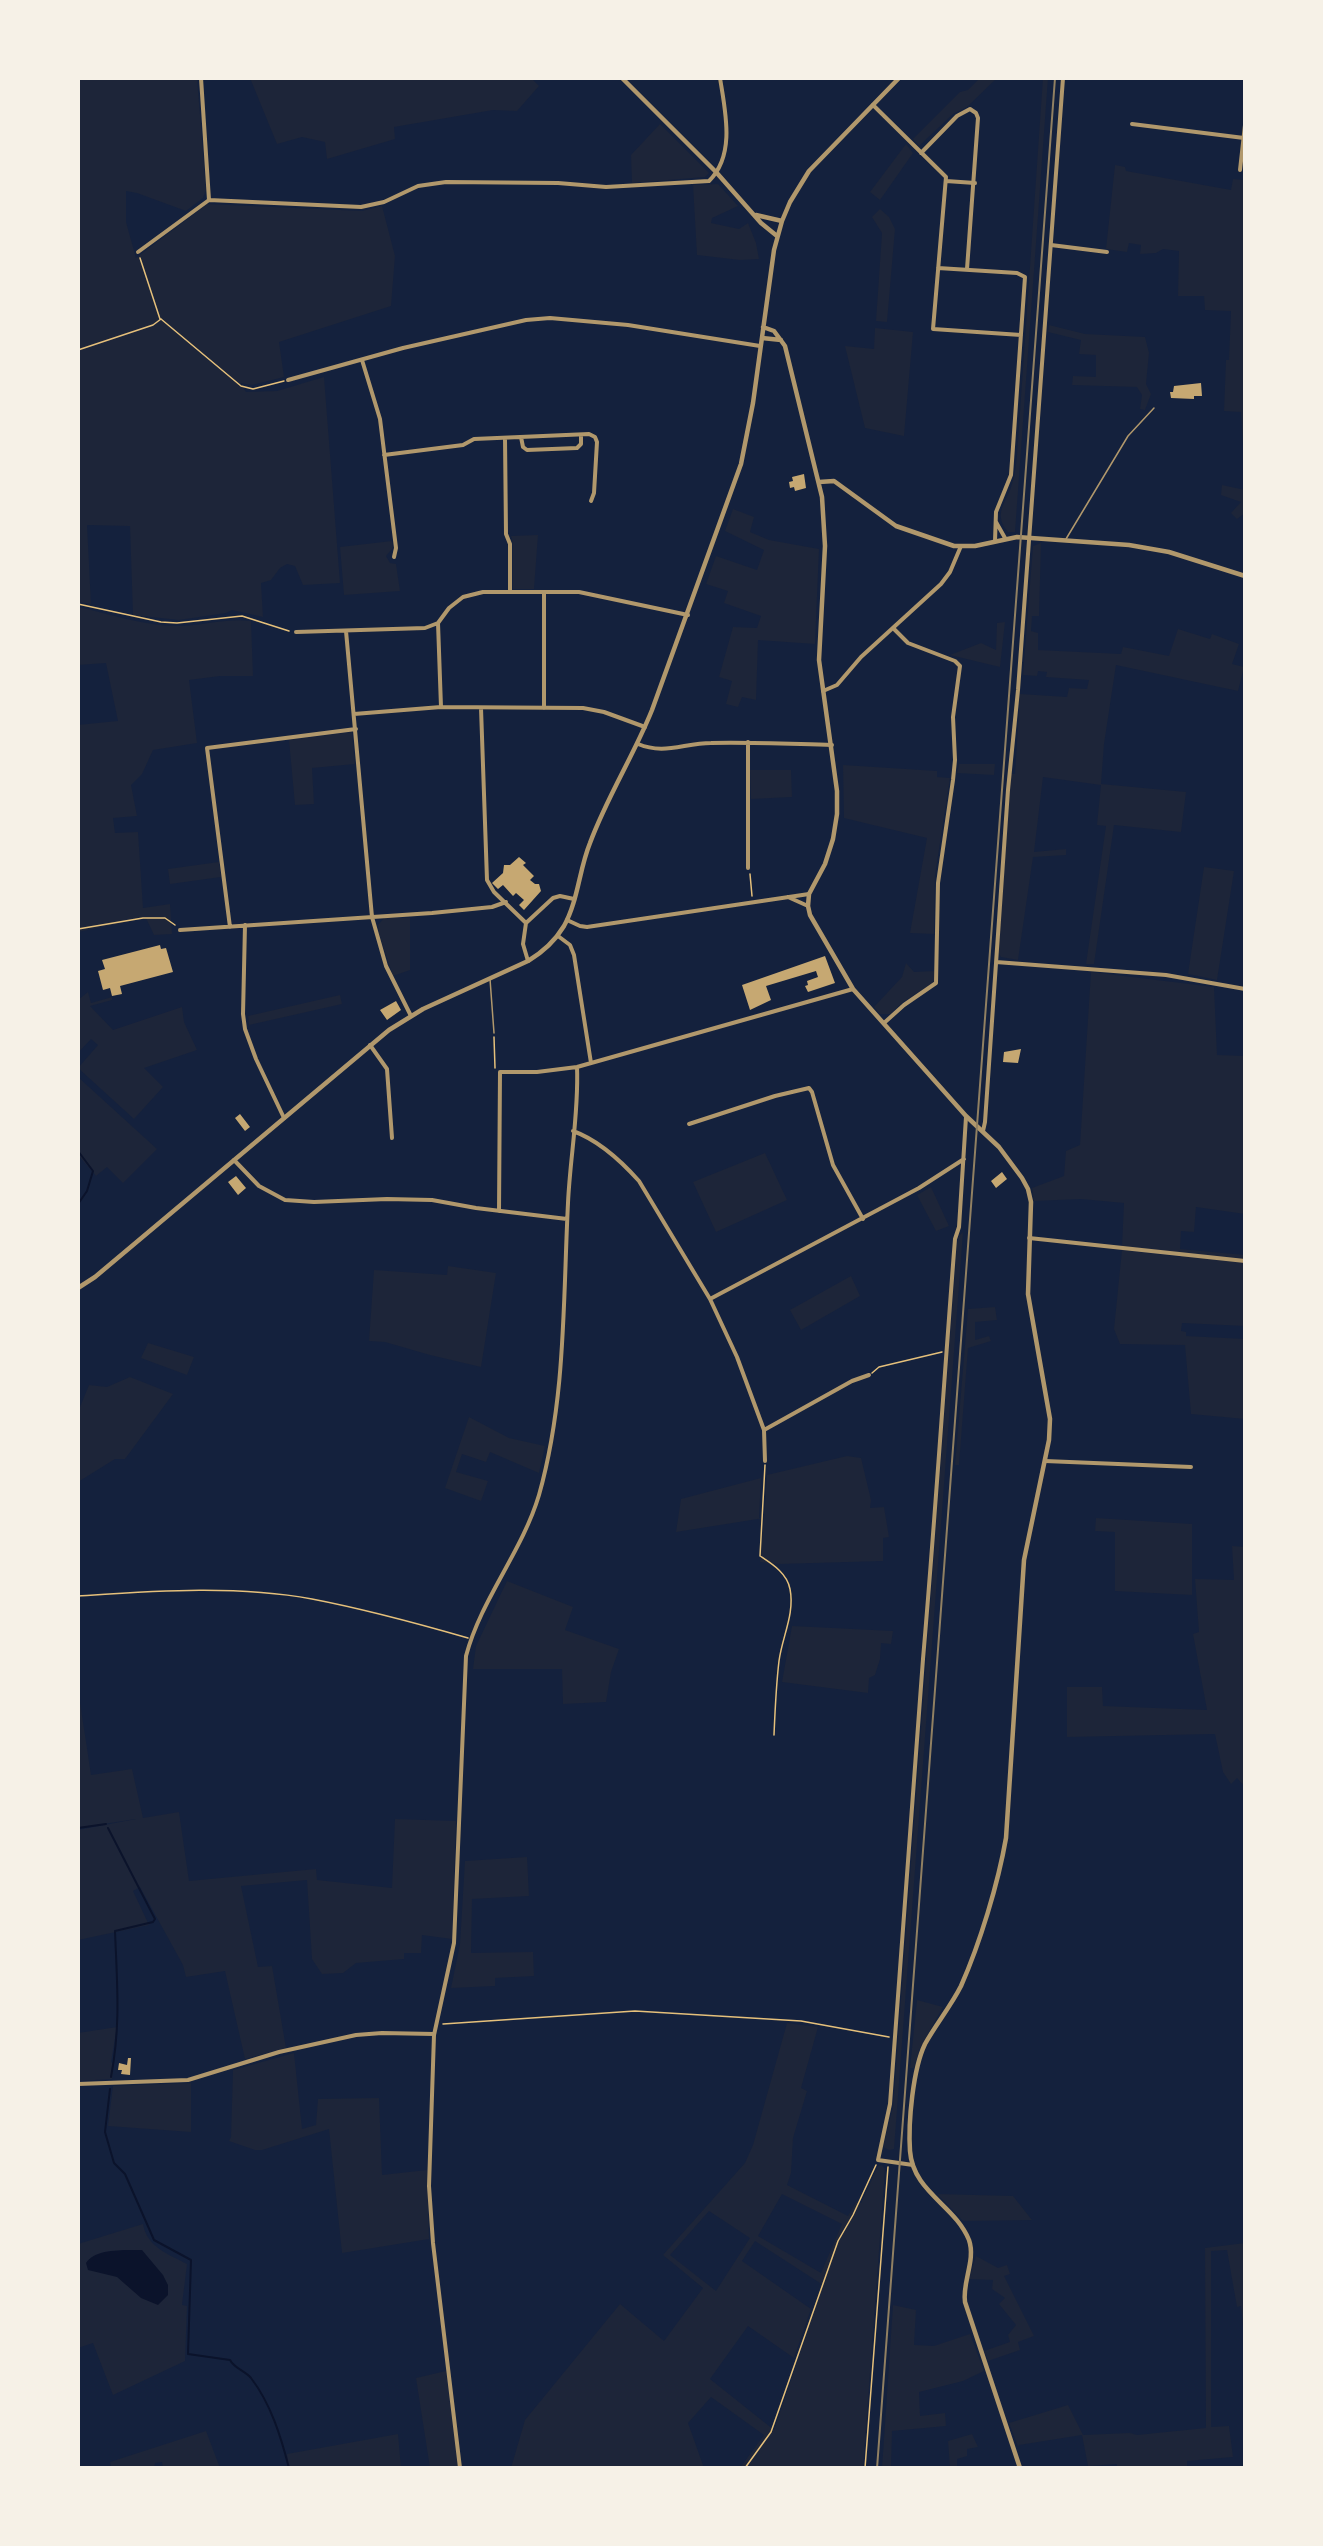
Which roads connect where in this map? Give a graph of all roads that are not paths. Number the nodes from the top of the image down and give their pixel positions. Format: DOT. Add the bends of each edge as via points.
graph roads {
  1 [pos="201,78"];
  2 [pos="622,78"];
  3 [pos="720,78"];
  4 [pos="899,78"];
  5 [pos="1064,78"];
  6 [pos="873,105"];
  7 [pos="1132,124"];
  8 [pos="1245,125"];
  9 [pos="1244,138"];
  10 [pos="921,153"];
  11 [pos="1240,170"];
  12 [pos="716,172"];
  13 [pos="946,181"];
  14 [pos="975,183"];
  15 [pos="209,200"];
  16 [pos="756,215"];
  17 [pos="782,221"];
  18 [pos="777,236"];
  19 [pos="1051,245"];
  20 [pos="138,252"];
  21 [pos="1107,252"];
  22 [pos="938,268"];
  23 [pos="967,269"];
  24 [pos="763,327"];
  25 [pos="1021,335"];
  26 [pos="762,338"];
  27 [pos="781,340"];
  28 [pos="760,345"];
  29 [pos="362,360"];
  30 [pos="288,380"];
  31 [pos="1154,408"];
  32 [pos="581,435"];
  33 [pos="521,437"];
  34 [pos="505,438"];
  35 [pos="384,455"];
  36 [pos="819,482"];
  37 [pos="591,501"];
  38 [pos="996,522"];
  39 [pos="1005,538"];
  40 [pos="1030,538"];
  41 [pos="1066,540"];
  42 [pos="995,541"];
  43 [pos="961,546"];
  44 [pos="394,557"];
  45 [pos="1245,576"];
  46 [pos="510,592"];
  47 [pos="544,593"];
  48 [pos="687,615"];
  49 [pos="438,623"];
  50 [pos="893,628"];
  51 [pos="346,631"];
  52 [pos="296,632"];
  53 [pos="824,691"];
  54 [pos="441,707"];
  55 [pos="481,708"];
  56 [pos="544,708"];
  57 [pos="354,714"];
  58 [pos="645,727"];
  59 [pos="356,729"];
  60 [pos="748,742"];
  61 [pos="638,744"];
  62 [pos="833,745"];
  63 [pos="748,868"];
  64 [pos="809,894"];
  65 [pos="788,897"];
  66 [pos="574,899"];
  67 [pos="506,902"];
  68 [pos="808,906"];
  69 [pos="372,917"];
  70 [pos="567,920"];
  71 [pos="526,923"];
  72 [pos="245,925"];
  73 [pos="230,927"];
  74 [pos="180,930"];
  75 [pos="558,936"];
  76 [pos="528,961"];
  77 [pos="996,962"];
  78 [pos="490,978"];
  79 [pos="853,989"];
  80 [pos="1245,989"];
  81 [pos="411,1016"];
  82 [pos="884,1023"];
  83 [pos="494,1033"];
  84 [pos="370,1046"];
  85 [pos="591,1063"];
  86 [pos="577,1067"];
  87 [pos="966,1116"];
  88 [pos="284,1118"];
  89 [pos="689,1124"];
  90 [pos="573,1131"];
  91 [pos="982,1131"];
  92 [pos="392,1138"];
  93 [pos="964,1159"];
  94 [pos="234,1160"];
  95 [pos="499,1211"];
  96 [pos="567,1219"];
  97 [pos="862,1219"];
  98 [pos="1029,1238"];
  99 [pos="1245,1261"];
  100 [pos="78,1288"];
  101 [pos="710,1299"];
  102 [pos="869,1375"];
  103 [pos="764,1430"];
  104 [pos="765,1461"];
  105 [pos="1045,1461"];
  106 [pos="1191,1467"];
  107 [pos="434,2034"];
  108 [pos="78,2084"];
  109 [pos="913,2165"];
  110 [pos="460,2468"];
  111 [pos="1020,2468"];
  1 -- 15 [label="street"];
  2 -- 12 [label="street"];
  3 -- 12 [label="street" via="726,130 723,159"];
  4 -- 6 [label="street"];
  5 -- 19 [label="street"];
  6 -- 10 [label="street"];
  6 -- 17 [label="street" via="809,171"];
  7 -- 9 [label="street"];
  8 -- 9 [label="street"];
  9 -- 11 [label="street"];
  10 -- 13 [label="street"];
  10 -- 14 [label="street" via="957,116 970,110 976,113"];
  12 -- 15 [label="street" via="709,181 625,186 433,183 361,207"];
  12 -- 16 [label="street"];
  13 -- 14 [label="street"];
  13 -- 22 [label="street"];
  14 -- 23 [label="street"];
  15 -- 20 [label="street"];
  16 -- 17 [label="street"];
  16 -- 18 [label="street"];
  17 -- 18 [label="street"];
  18 -- 24 [label="street"];
  19 -- 21 [label="street"];
  19 -- 40 [label="street"];
  22 -- 23 [label="street"];
  22 -- 25 [label="street" via="933,329"];
  23 -- 25 [label="street" via="1025,277"];
  24 -- 26 [label="street"];
  24 -- 27 [label="street" via="774,331"];
  25 -- 38 [label="street" via="1011,475 996,512"];
  26 -- 27 [label="street"];
  26 -- 28 [label="street"];
  27 -- 36 [label="street" via="790,362"];
  28 -- 29 [label="street" via="628,325 550,318"];
  28 -- 48 [label="street" via="741,464"];
  29 -- 30 [label="street"];
  29 -- 35 [label="street" via="380,419"];
  31 -- 41 [label="lane" via="1128,436"];
  32 -- 33 [label="street"];
  32 -- 33 [label="street" via="577,448 527,450"];
  32 -- 37 [label="street" via="595,436 597,442"];
  33 -- 34 [label="street"];
  34 -- 35 [label="street" via="474,439 463,445"];
  34 -- 46 [label="street"];
  35 -- 44 [label="street"];
  36 -- 43 [label="street" via="834,482 896,526"];
  36 -- 53 [label="street" via="825,525 819,644"];
  38 -- 39 [label="street"];
  38 -- 42 [label="street"];
  39 -- 40 [label="street"];
  39 -- 42 [label="street"];
  40 -- 41 [label="street"];
  40 -- 77 [label="street"];
  41 -- 45 [label="street" via="1169,552"];
  42 -- 43 [label="street"];
  43 -- 50 [label="street" via="941,584"];
  46 -- 47 [label="street"];
  46 -- 49 [label="street" via="472,593 455,601"];
  47 -- 48 [label="street" via="579,592"];
  47 -- 56 [label="street"];
  48 -- 58 [label="street"];
  49 -- 51 [label="street" via="425,628"];
  49 -- 54 [label="street"];
  50 -- 53 [label="street" via="837,685"];
  50 -- 82 [label="street" via="908,643 955,662 960,669 953,717 953,780 938,883 936,983"];
  51 -- 52 [label="street"];
  51 -- 57 [label="street"];
  53 -- 62 [label="street"];
  54 -- 55 [label="street"];
  54 -- 57 [label="street"];
  55 -- 56 [label="street"];
  55 -- 67 [label="street" via="487,880"];
  56 -- 58 [label="street" via="595,710"];
  57 -- 59 [label="street"];
  58 -- 61 [label="street"];
  59 -- 69 [label="street"];
  59 -- 73 [label="street" via="207,748"];
  60 -- 61 [label="street" via="655,750"];
  60 -- 62 [label="street"];
  60 -- 63 [label="street"];
  61 -- 66 [label="street" via="591,840"];
  62 -- 64 [label="street" via="836,826 827,858"];
  64 -- 65 [label="street"];
  64 -- 68 [label="street"];
  65 -- 68 [label="street"];
  65 -- 70 [label="street" via="587,927"];
  66 -- 70 [label="street"];
  66 -- 71 [label="street" via="553,898"];
  67 -- 69 [label="street" via="492,907"];
  67 -- 71 [label="street"];
  68 -- 79 [label="street" via="812,922"];
  69 -- 72 [label="street"];
  69 -- 81 [label="street" via="386,966"];
  70 -- 75 [label="street"];
  71 -- 76 [label="street" via="523,944"];
  72 -- 73 [label="street"];
  72 -- 88 [label="street" via="245,1029"];
  73 -- 74 [label="street"];
  75 -- 76 [label="street"];
  75 -- 85 [label="street" via="570,945 574,955"];
  76 -- 78 [label="street"];
  77 -- 80 [label="street" via="1166,975"];
  77 -- 91 [label="street"];
  78 -- 81 [label="street"];
  78 -- 83 [label="lane"];
  79 -- 82 [label="street"];
  79 -- 85 [label="street"];
  81 -- 84 [label="street"];
  82 -- 87 [label="street"];
  84 -- 88 [label="street"];
  84 -- 92 [label="street" via="387,1069"];
  85 -- 86 [label="street"];
  86 -- 90 [label="street"];
  86 -- 95 [label="street" via="500,1072"];
  87 -- 91 [label="street"];
  87 -- 93 [label="street"];
  88 -- 94 [label="street"];
  89 -- 97 [label="street" via="809,1088 833,1165"];
  90 -- 96 [label="street"];
  90 -- 101 [label="street" via="585,1135 639,1181"];
  91 -- 98 [label="street" via="999,1147 1028,1189"];
  93 -- 97 [label="street"];
  93 -- 109 [label="street" via="890,2104 878,2160"];
  94 -- 95 [label="street" via="259,1186 285,1200 432,1200"];
  94 -- 100 [label="street"];
  95 -- 96 [label="street"];
  96 -- 107 [label="street" via="564,1351 539,1494 466,1656 454,1943"];
  97 -- 101 [label="street"];
  98 -- 99 [label="street"];
  98 -- 105 [label="street" via="1028,1294 1050,1419"];
  101 -- 103 [label="street"];
  102 -- 103 [label="street"];
  103 -- 104 [label="street"];
  105 -- 106 [label="street"];
  105 -- 109 [label="street" via="1024,1560 1004,1849 967,1970 926,2042 917,2066 910,2143"];
  107 -- 108 [label="street" via="356,2035 279,2052 188,2080"];
  107 -- 110 [label="street" via="430,2213"];
  109 -- 111 [label="street" via="924,2188 957,2220 970,2243 965,2302"];
}
